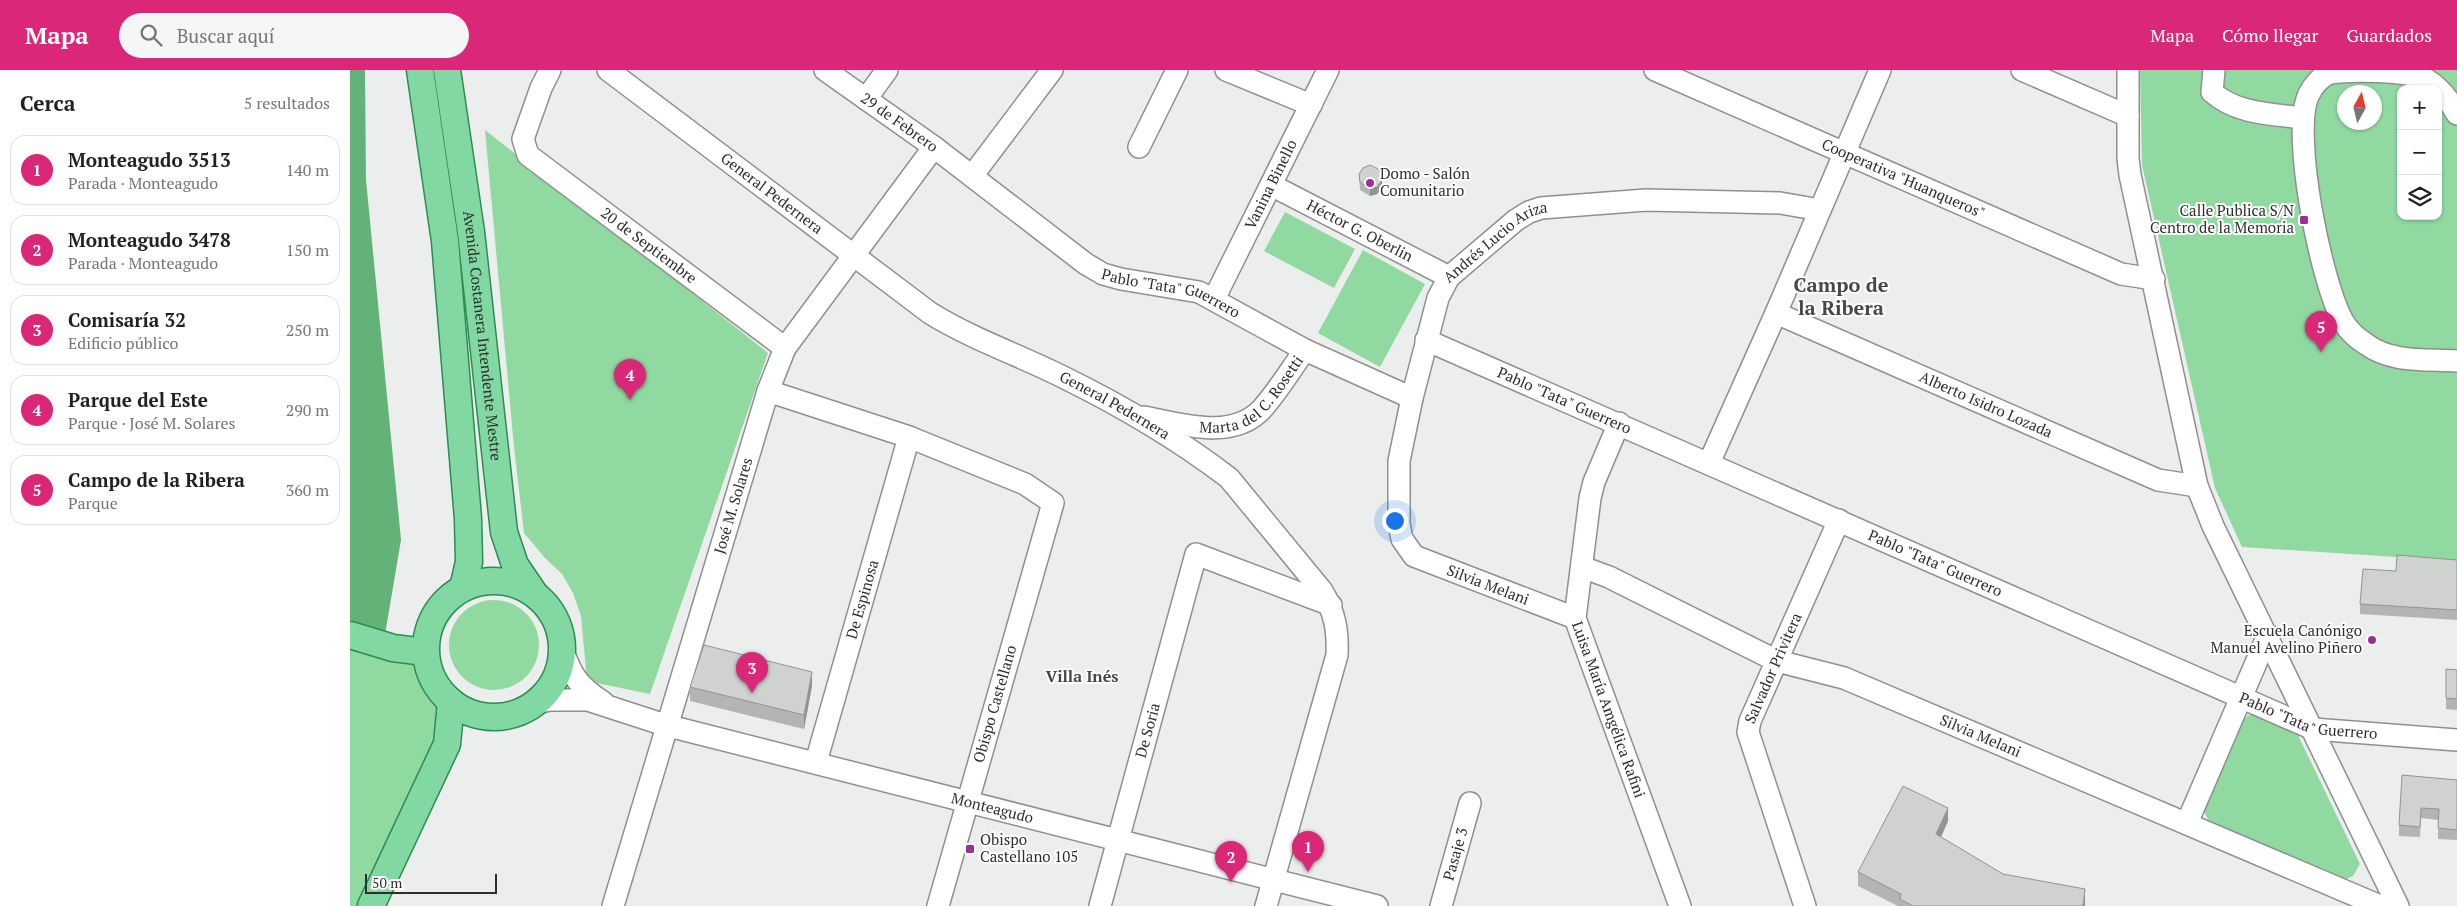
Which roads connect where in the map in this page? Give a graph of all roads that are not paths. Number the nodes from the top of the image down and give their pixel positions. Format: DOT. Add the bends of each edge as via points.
graph roads {
  1 [pos="420,70"];
  2 [pos="447,70"];
  3 [pos="550,70"];
  4 [pos="608,70"];
  5 [pos="825,70"];
  6 [pos="887,70"];
  7 [pos="1052,70"];
  8 [pos="1176,70"];
  9 [pos="1226,70"];
  10 [pos="1328,70"];
  11 [pos="1655,70"];
  12 [pos="1880,70"];
  13 [pos="2022,70"];
  14 [pos="2128,70"];
  15 [pos="2214,70"];
  16 [pos="2314,74"];
  17 [pos="866,99"];
  18 [pos="1310,104"];
  19 [pos="2457,114"];
  20 [pos="2128,116"];
  21 [pos="2303,118"];
  22 [pos="934,147"];
  23 [pos="1139,147"];
  24 [pos="1844,154"];
  25 [pos="972,176"];
  26 [pos="1271,185"];
  27 [pos="1820,210"];
  28 [pos="853,257"];
  29 [pos="1449,277"];
  30 [pos="2154,279"];
  31 [pos="1214,299"];
  32 [pos="1776,312"];
  33 [pos="1426,340"];
  34 [pos="785,348"];
  35 [pos="1306,350"];
  36 [pos="2457,362"];
  37 [pos="768,390"];
  38 [pos="1412,398"];
  39 [pos="1131,414"];
  40 [pos="1619,423"];
  41 [pos="909,437"];
  42 [pos="1709,463"];
  43 [pos="2197,486"];
  44 [pos="1839,520"];
  45 [pos="1405,546"];
  46 [pos="1582,567"];
  47 [pos="463,588"];
  48 [pos="534,593"];
  49 [pos="1331,606"];
  50 [pos="1575,618"];
  51 [pos="350,635"];
  52 [pos="2268,635"];
  53 [pos="562,648"];
  54 [pos="425,652"];
  55 [pos="1778,661"];
  56 [pos="2241,697"];
  57 [pos="451,702"];
  58 [pos="535,703"];
  59 [pos="609,706"];
  60 [pos="666,725"];
  61 [pos="2313,729"];
  62 [pos="2457,740"];
  63 [pos="816,762"];
  64 [pos="968,800"];
  65 [pos="1470,803"];
  66 [pos="2187,823"];
  67 [pos="1118,841"];
  68 [pos="1273,880"];
  69 [pos="371,906"];
  70 [pos="613,906"];
  71 [pos="938,906"];
  72 [pos="1100,906"];
  73 [pos="1266,906"];
  74 [pos="1377,906"];
  75 [pos="1441,906"];
  76 [pos="1680,906"];
  77 [pos="1805,906"];
  78 [pos="2380,906"];
  79 [pos="2398,906"];
  1 -- 47 [label="main road, Avenida Costanera Intendente Mestre" via="445,241 470,550"];
  2 -- 48 [label="main road, Avenida Costanera Intendente Mestre" via="471,232 504,532 515,565"];
  3 -- 34 [label="street, 20 de Septiembre" via="523,139 528,155"];
  4 -- 28 [label="street, General Pedernera"];
  5 -- 17 [label="street, 29 de Febrero"];
  6 -- 17 [label="street"];
  7 -- 25 [label="street"];
  8 -- 23 [label="street"];
  9 -- 18 [label="street"];
  10 -- 18 [label="street, Vanina Binello"];
  11 -- 24 [label="street, Cooperativa \"Huanqueros\""];
  12 -- 24 [label="street"];
  13 -- 20 [label="street"];
  14 -- 20 [label="street"];
  15 -- 21 [label="street" via="2212,92 2222,102 2248,111"];
  16 -- 19 [label="street" via="2347,70 2408,74 2426,80 2441,91"];
  16 -- 21 [label="street"];
  17 -- 22 [label="street, 29 de Febrero"];
  18 -- 26 [label="street, Vanina Binello"];
  20 -- 30 [label="street" via="2128,158"];
  21 -- 36 [label="street" via="2302,147 2308,195 2324,263 2345,324 2364,343 2380,353 2392,357"];
  22 -- 25 [label="street, 29 de Febrero"];
  22 -- 28 [label="street, José M. Solares"];
  24 -- 27 [label="street"];
  24 -- 30 [label="street, Cooperativa \"Huanqueros\"" via="2121,274"];
  25 -- 31 [label="street, Pablo \"Tata\" Guerrero" via="1103,274 1199,292"];
  26 -- 29 [label="street, Héctor G. Oberlin"];
  26 -- 31 [label="street, Vanina Binello"];
  27 -- 29 [label="street, Andrés Lucio Ariza" via="1780,203 1646,200 1541,208 1516,220"];
  27 -- 32 [label="street"];
  28 -- 34 [label="street, José M. Solares"];
  28 -- 39 [label="street, General Pedernera" via="946,323 1064,378"];
  29 -- 33 [label="street, Andrés Lucio Ariza" via="1438,298"];
  30 -- 43 [label="street"];
  31 -- 35 [label="street, Pablo \"Tata\" Guerrero"];
  32 -- 42 [label="street"];
  32 -- 43 [label="street, Alberto Isidro Lozada" via="2158,480"];
  33 -- 38 [label="street, Andrés Lucio Ariza"];
  33 -- 40 [label="street, Pablo \"Tata\" Guerrero"];
  34 -- 37 [label="street, José M. Solares"];
  35 -- 38 [label="street, Pablo \"Tata\" Guerrero"];
  35 -- 39 [label="street, Marta del C. Rosetti" via="1261,410 1244,422 1222,427 1199,427"];
  37 -- 41 [label="street"];
  37 -- 60 [label="street, José M. Solares"];
  38 -- 45 [label="street, Andrés Lucio Ariza" via="1399,461 1399,524"];
  39 -- 49 [label="street, General Pedernera" via="1229,478"];
  40 -- 42 [label="street, Pablo \"Tata\" Guerrero"];
  40 -- 46 [label="street, Luisa María Amgélica Rafini" via="1594,482"];
  41 -- 63 [label="street, De Espinosa"];
  41 -- 64 [label="street, Obispo Castellano" via="1025,484 1053,503"];
  42 -- 44 [label="street, Pablo \"Tata\" Guerrero"];
  43 -- 52 [label="street"];
  44 -- 55 [label="street, Salvador Privitera"];
  44 -- 56 [label="street, Pablo \"Tata\" Guerrero"];
  45 -- 50 [label="street, Silvia Melani" via="1414,556"];
  46 -- 50 [label="street, Luisa María Amgélica Rafini"];
  46 -- 55 [label="street, Silvia Melani" via="1609,577"];
  47 -- 48 [label="main road" via="499,581 517,584"];
  47 -- 54 [label="main road" via="445,600 432,618"];
  48 -- 53 [label="main road" via="548,608 558,627"];
  49 -- 67 [label="street, De Soria" via="1196,554"];
  49 -- 68 [label="street, General Pedernera" via="1337,632 1337,655"];
  50 -- 76 [label="street, Luisa María Amgélica Rafini"];
  51 -- 54 [label="main road" via="393,648"];
  52 -- 56 [label="street"];
  52 -- 61 [label="street"];
  53 -- 58 [label="main road" via="553,681"];
  53 -- 59 [label="street, Monteagudo" via="571,673 585,691"];
  54 -- 57 [label="main road" via="435,684"];
  55 -- 66 [label="street, Silvia Melani" via="1844,678"];
  55 -- 77 [label="street, Salvador Privitera" via="1750,720 1748,732"];
  56 -- 61 [label="street, Pablo \"Tata\" Guerrero"];
  56 -- 66 [label="street"];
  57 -- 58 [label="main road" via="470,712 493,717 515,713"];
  57 -- 69 [label="main road" via="447,744"];
  58 -- 59 [label="street, Monteagudo" via="588,700"];
  59 -- 60 [label="street, Monteagudo"];
  60 -- 63 [label="street, Monteagudo"];
  60 -- 70 [label="street, José M. Solares"];
  61 -- 62 [label="street, Pablo \"Tata\" Guerrero"];
  61 -- 79 [label="street"];
  63 -- 64 [label="street, Monteagudo"];
  64 -- 67 [label="street, Monteagudo"];
  64 -- 71 [label="street, Obispo Castellano"];
  65 -- 75 [label="street, Pasaje 3"];
  66 -- 78 [label="street, Silvia Melani"];
  67 -- 68 [label="street, Monteagudo"];
  67 -- 72 [label="street, De Soria"];
  68 -- 73 [label="street, General Pedernera"];
  68 -- 74 [label="street, Monteagudo"];
}
